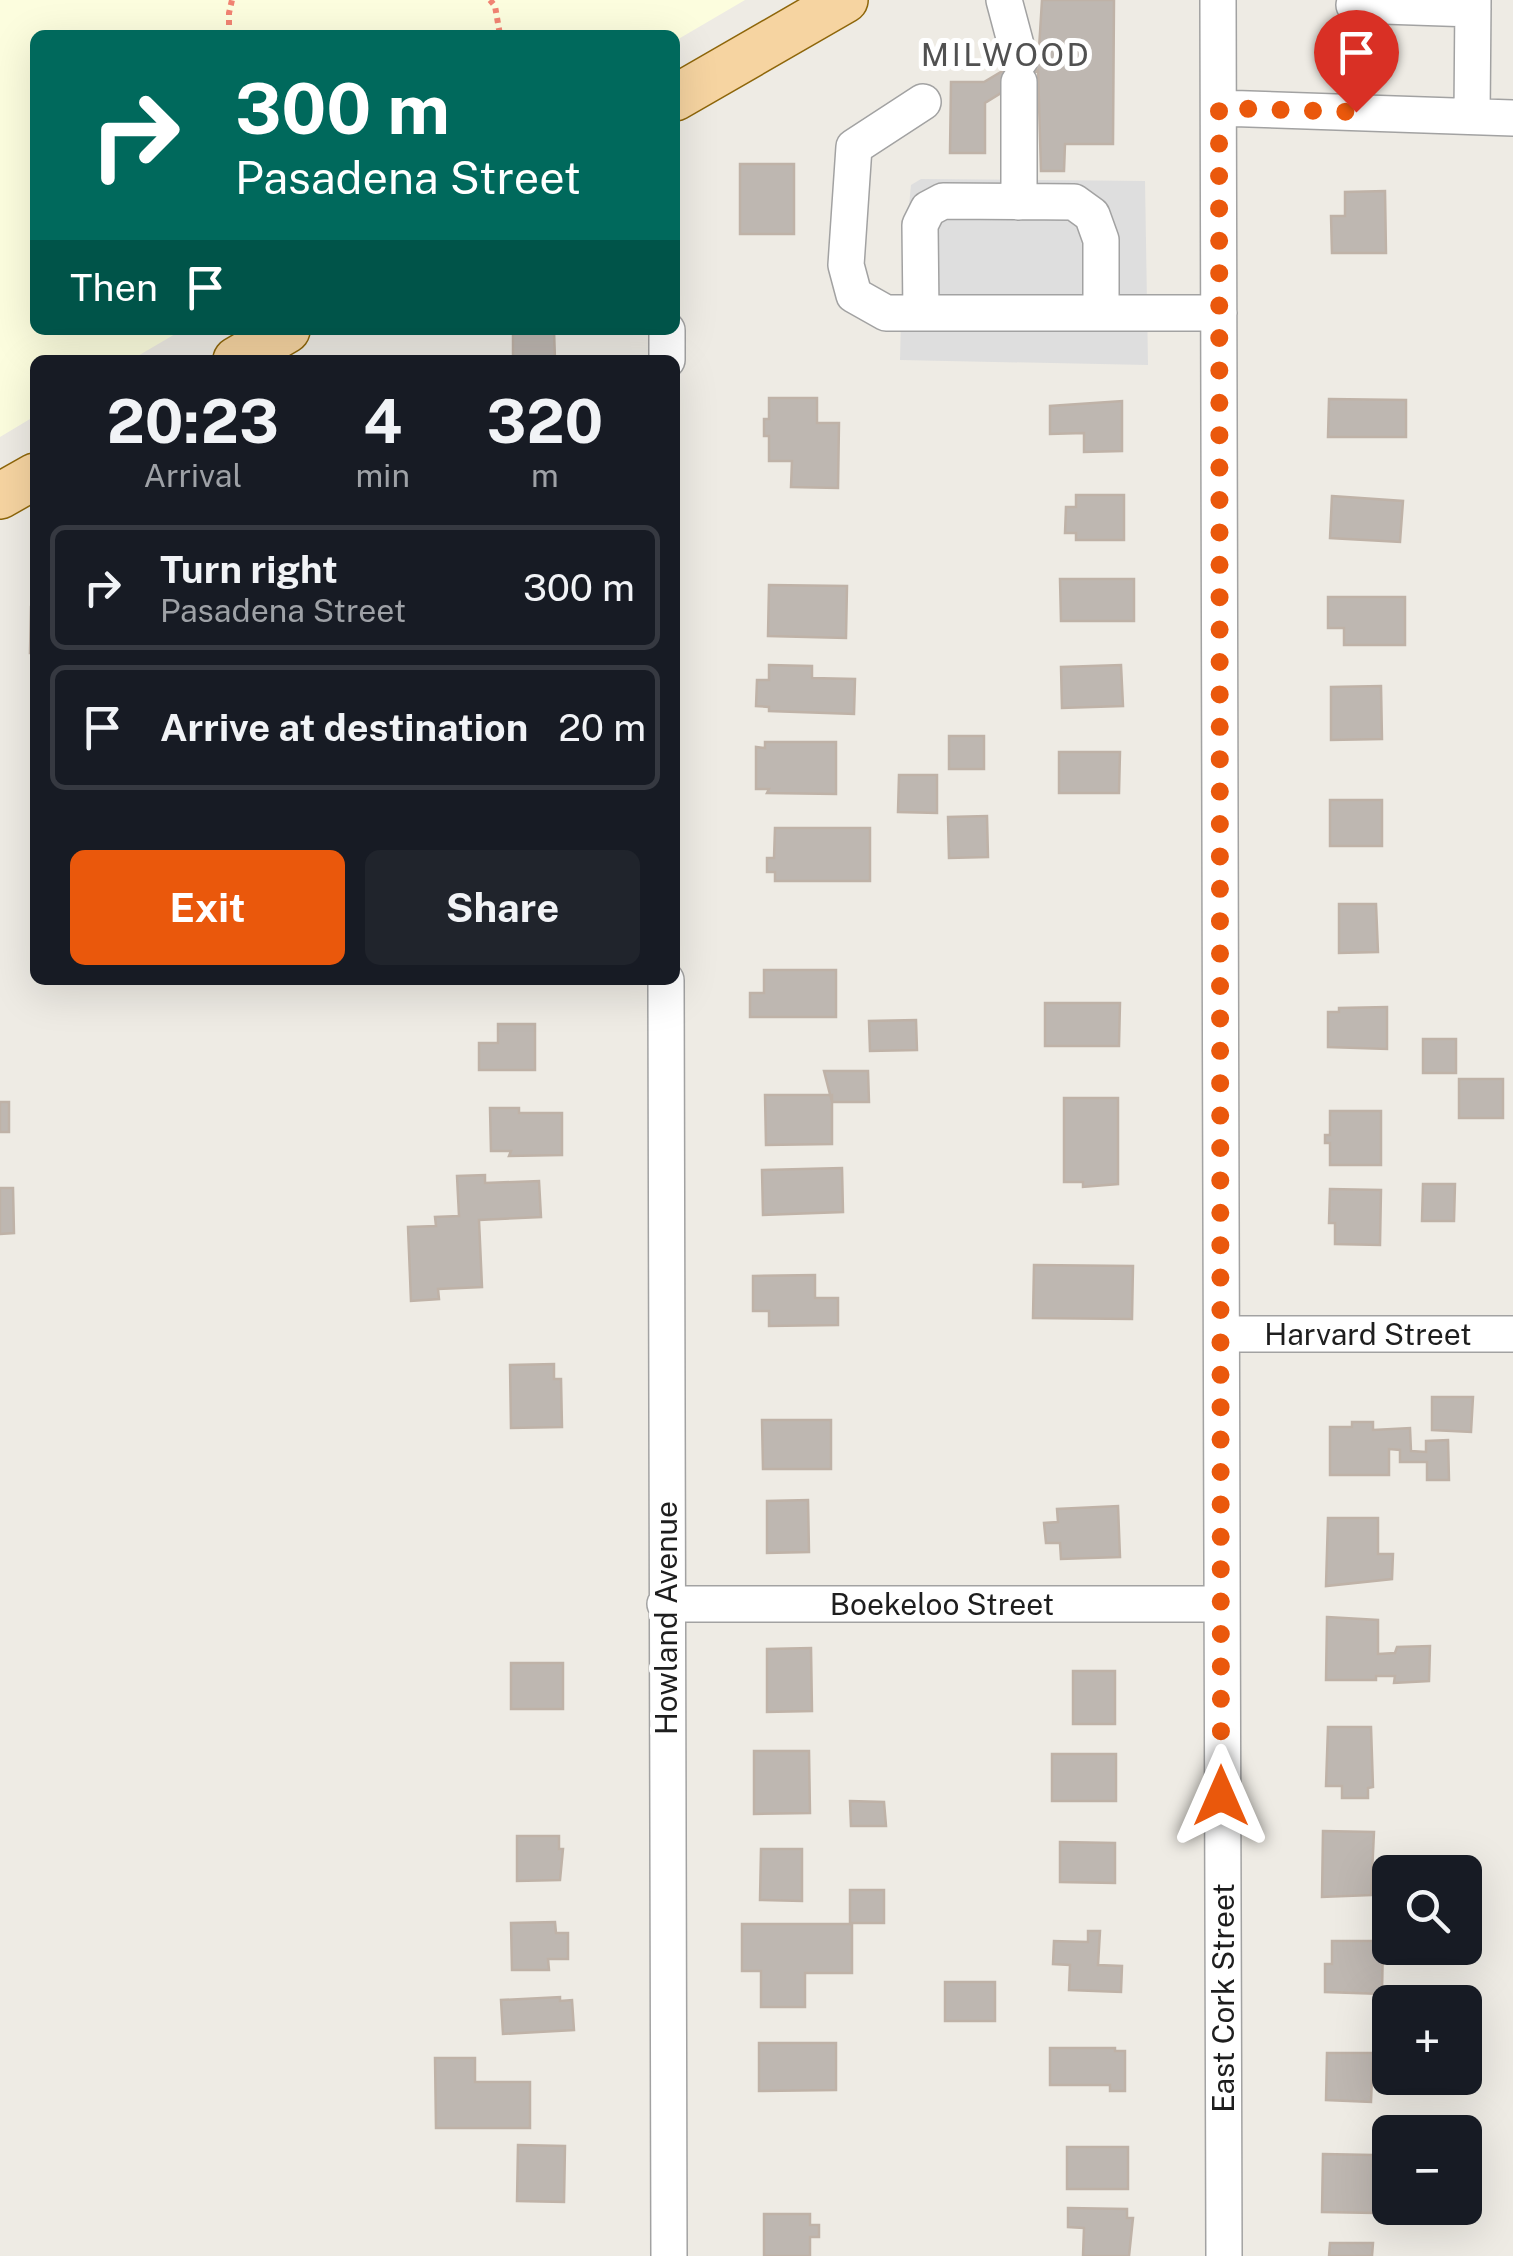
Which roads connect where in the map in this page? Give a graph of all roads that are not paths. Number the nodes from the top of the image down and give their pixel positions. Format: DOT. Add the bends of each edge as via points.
graph roads {
  1 [pos="845,0"];
  2 [pos="1004,0"];
  3 [pos="1218,0"];
  4 [pos="1356,0"];
  5 [pos="1473,4"];
  6 [pos="680,95"];
  7 [pos="923,102"];
  8 [pos="1219,108"];
  9 [pos="1472,116"];
  10 [pos="1513,118"];
  11 [pos="1019,202"];
  12 [pos="1219,312"];
  13 [pos="1101,313"];
  14 [pos="921,314"];
  15 [pos="282,342"];
  16 [pos="249,355"];
  17 [pos="30,479"];
  18 [pos="0,496"];
  19 [pos="666,985"];
  20 [pos="1222,1334"];
  21 [pos="1513,1334"];
  22 [pos="665,1604"];
  23 [pos="1220,1604"];
  24 [pos="669,2256"];
  25 [pos="1224,2256"];
  1 -- 6 [label="main road"];
  2 -- 11 [label="street" via="1019,71"];
  3 -- 8 [label="street, East Cork Street"];
  4 -- 5 [label="street" via="1354,5"];
  5 -- 9 [label="street"];
  7 -- 14 [label="street" via="854,147 846,265 854,295 886,314"];
  8 -- 9 [label="street"];
  8 -- 12 [label="street, East Cork Street"];
  9 -- 10 [label="street"];
  11 -- 13 [label="street" via="1074,202 1092,215 1101,240"];
  11 -- 14 [label="street" via="944,201 928,209 920,225"];
  12 -- 13 [label="street"];
  12 -- 20 [label="street, East Cork Street"];
  13 -- 14 [label="street"];
  15 -- 16 [label="main road"];
  17 -- 18 [label="main road"];
  19 -- 22 [label="street, Howland Avenue"];
  20 -- 21 [label="street, Harvard Street"];
  20 -- 23 [label="street, East Cork Street"];
  22 -- 23 [label="street, Boekeloo Street"];
  22 -- 24 [label="street, Howland Avenue"];
  23 -- 25 [label="street, East Cork Street"];
}
